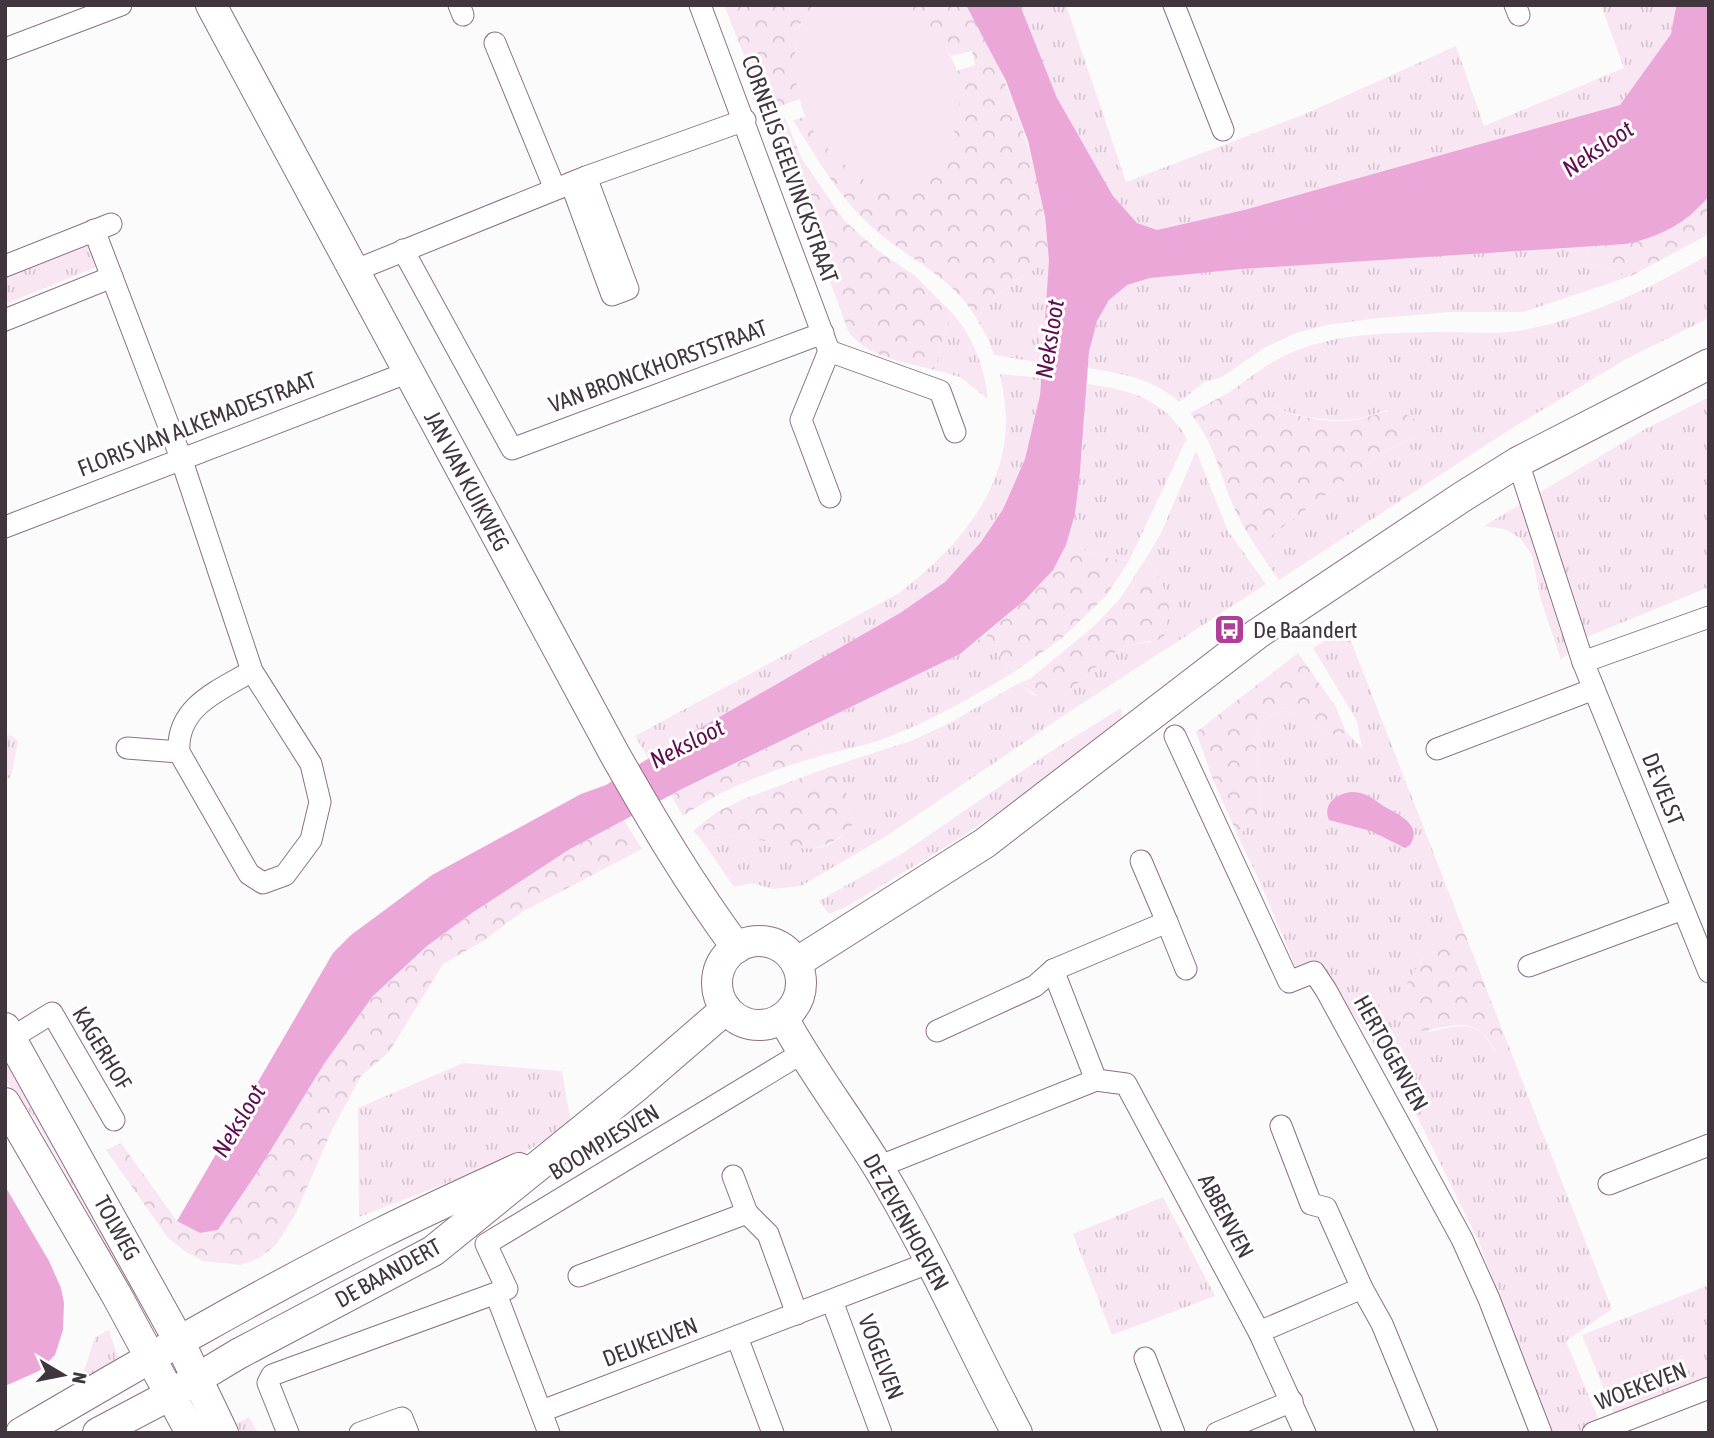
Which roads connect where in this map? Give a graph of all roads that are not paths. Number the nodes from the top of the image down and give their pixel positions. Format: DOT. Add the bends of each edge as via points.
graph roads {
  1 [pos="121,5"];
  2 [pos="211,5"];
  3 [pos="700,5"];
  4 [pos="1174,5"];
  5 [pos="495,43"];
  6 [pos="5,49"];
  7 [pos="745,120"];
  8 [pos="1223,130"];
  9 [pos="571,183"];
  10 [pos="403,250"];
  11 [pos="5,266"];
  12 [pos="355,270"];
  13 [pos="112,277"];
  14 [pos="5,320"];
  15 [pos="826,342"];
  16 [pos="1709,364"];
  17 [pos="409,372"];
  18 [pos="955,432"];
  19 [pos="181,458"];
  20 [pos="1518,462"];
  21 [pos="830,497"];
  22 [pos="5,527"];
  23 [pos="1709,617"];
  24 [pos="1583,662"];
  25 [pos="252,671"];
  26 [pos="1594,689"];
  27 [pos="1175,736"];
  28 [pos="127,748"];
  29 [pos="1437,749"];
  30 [pos="179,752"];
  31 [pos="1141,861"];
  32 [pos="1683,909"];
  33 [pos="1167,922"];
  34 [pos="737,948"];
  35 [pos="796,963"];
  36 [pos="1529,966"];
  37 [pos="1186,969"];
  38 [pos="1053,970"];
  39 [pos="1709,972"];
  40 [pos="726,1009"];
  41 [pos="783,1018"];
  42 [pos="937,1031"];
  43 [pos="7,1036"];
  44 [pos="802,1053"];
  45 [pos="1096,1080"];
  46 [pos="5,1103"];
  47 [pos="114,1120"];
  48 [pos="1281,1126"];
  49 [pos="1709,1145"];
  50 [pos="563,1146"];
  51 [pos="878,1167"];
  52 [pos="733,1176"];
  53 [pos="1609,1184"];
  54 [pos="747,1213"];
  55 [pos="931,1262"];
  56 [pos="579,1276"];
  57 [pos="1362,1288"];
  58 [pos="496,1294"];
  59 [pos="832,1301"];
  60 [pos="797,1314"];
  61 [pos="1259,1332"];
  62 [pos="737,1337"];
  63 [pos="179,1341"];
  64 [pos="150,1357"];
  65 [pos="1145,1358"];
  66 [pos="198,1377"];
  67 [pos="1709,1388"];
  68 [pos="170,1395"];
  69 [pos="1292,1401"];
  70 [pos="542,1411"];
  71 [pos="21,1433"];
  72 [pos="98,1433"];
  73 [pos="191,1433"];
  74 [pos="223,1433"];
  75 [pos="288,1433"];
  76 [pos="360,1433"];
  77 [pos="408,1433"];
  78 [pos="549,1433"];
  79 [pos="773,1433"];
  80 [pos="881,1433"];
  81 [pos="1017,1433"];
  82 [pos="1174,1433"];
  83 [pos="1217,1433"];
  84 [pos="1305,1433"];
  85 [pos="1427,1433"];
  86 [pos="1541,1433"];
  87 [pos="1592,1433"];
  1 -- 6 [label="street"];
  2 -- 12 [label="main road, JAN VAN KUIKWEG"];
  3 -- 7 [label="street, CORNELIS GEELVINCKSTRAAT"];
  4 -- 8 [label="street"];
  5 -- 9 [label="street"];
  7 -- 9 [label="street"];
  7 -- 15 [label="street, CORNELIS GEELVINCKSTRAAT"];
  9 -- 10 [label="street"];
  10 -- 12 [label="street"];
  10 -- 15 [label="street, VAN BRONCKHORSTSTRAAT" via="512,449"];
  11 -- 13 [label="street" via="103,227"];
  12 -- 17 [label="main road, JAN VAN KUIKWEG"];
  13 -- 14 [label="street"];
  13 -- 19 [label="street"];
  15 -- 18 [label="street" via="940,391"];
  15 -- 21 [label="street" via="801,420"];
  16 -- 20 [label="main road"];
  17 -- 19 [label="street, FLORIS VAN ALKEMADESTRAAT"];
  17 -- 34 [label="main road, JAN VAN KUIKWEG" via="620,764"];
  19 -- 22 [label="street, FLORIS VAN ALKEMADESTRAAT"];
  19 -- 25 [label="street"];
  20 -- 24 [label="street, DE VELST"];
  20 -- 35 [label="main road" via="1257,634 985,843"];
  23 -- 24 [label="street"];
  24 -- 26 [label="street, DE VELST"];
  25 -- 30 [label="street" via="197,705 178,736"];
  25 -- 30 [label="street" via="311,764 320,802 311,840 285,875 264,883 249,874"];
  26 -- 29 [label="street"];
  26 -- 32 [label="street, DE VELST"];
  27 -- 86 [label="street, HERTOGENVEN" via="1289,982 1314,972 1456,1227"];
  28 -- 30 [label="street"];
  31 -- 33 [label="street"];
  32 -- 36 [label="street"];
  32 -- 39 [label="street, DE VELST"];
  33 -- 37 [label="street"];
  33 -- 38 [label="street"];
  34 -- 35 [label="main road" via="749,943 776,945"];
  34 -- 40 [label="main road" via="720,969 719,996"];
  35 -- 41 [label="main road" via="800,992"];
  38 -- 42 [label="street" via="1035,986"];
  38 -- 45 [label="street"];
  40 -- 41 [label="main road" via="735,1018 759,1025"];
  40 -- 50 [label="main road, DE BAANDERT"];
  41 -- 44 [label="main road, DE ZEVENHOEVEN"];
  43 -- 47 [label="street, KAGERHOF" via="52,1013"];
  43 -- 63 [label="main road, TOLWEG"];
  44 -- 51 [label="main road, DE ZEVENHOEVEN"];
  44 -- 58 [label="street, BOOMPJESVEN" via="486,1244 507,1289"];
  45 -- 51 [label="street"];
  45 -- 61 [label="street, ABBENVEN" via="1126,1083"];
  46 -- 64 [label="main road, TOLWEG"];
  48 -- 57 [label="street" via="1311,1205 1326,1208"];
  49 -- 53 [label="street"];
  50 -- 63 [label="main road, DE BAANDERT" via="380,1234"];
  50 -- 66 [label="main road, DE BAANDERT" via="433,1251"];
  51 -- 55 [label="main road, DE ZEVENHOEVEN"];
  52 -- 54 [label="street"];
  54 -- 56 [label="street"];
  54 -- 60 [label="street" via="768,1234"];
  55 -- 59 [label="street, DEUKELVEN"];
  55 -- 81 [label="main road, DE ZEVENHOEVEN"];
  57 -- 61 [label="street"];
  57 -- 85 [label="street" via="1382,1324"];
  58 -- 70 [label="street, BOOMPJESVEN"];
  58 -- 75 [label="street" via="272,1375 268,1382"];
  59 -- 60 [label="street, DEUKELVEN"];
  59 -- 80 [label="street, VOGELVEN"];
  60 -- 62 [label="street, DEUKELVEN"];
  61 -- 69 [label="street, ABBENVEN"];
  62 -- 70 [label="street, DEUKELVEN"];
  62 -- 79 [label="street"];
  63 -- 64 [label="main road, DE BAANDERT"];
  63 -- 66 [label="main road, TOLWEG"];
  64 -- 68 [label="main road, TOLWEG"];
  64 -- 71 [label="main road, DE BAANDERT"];
  65 -- 82 [label="street"];
  66 -- 68 [label="main road, DE BAANDERT"];
  66 -- 74 [label="main road, TOLWEG"];
  67 -- 87 [label="street, WOEKEVEN"];
  68 -- 72 [label="main road, DE BAANDERT"];
  68 -- 73 [label="main road, TOLWEG"];
  69 -- 83 [label="street"];
  69 -- 84 [label="street, ABBENVEN"];
  70 -- 78 [label="street"];
  76 -- 77 [label="street" via="402,1418"];
}
